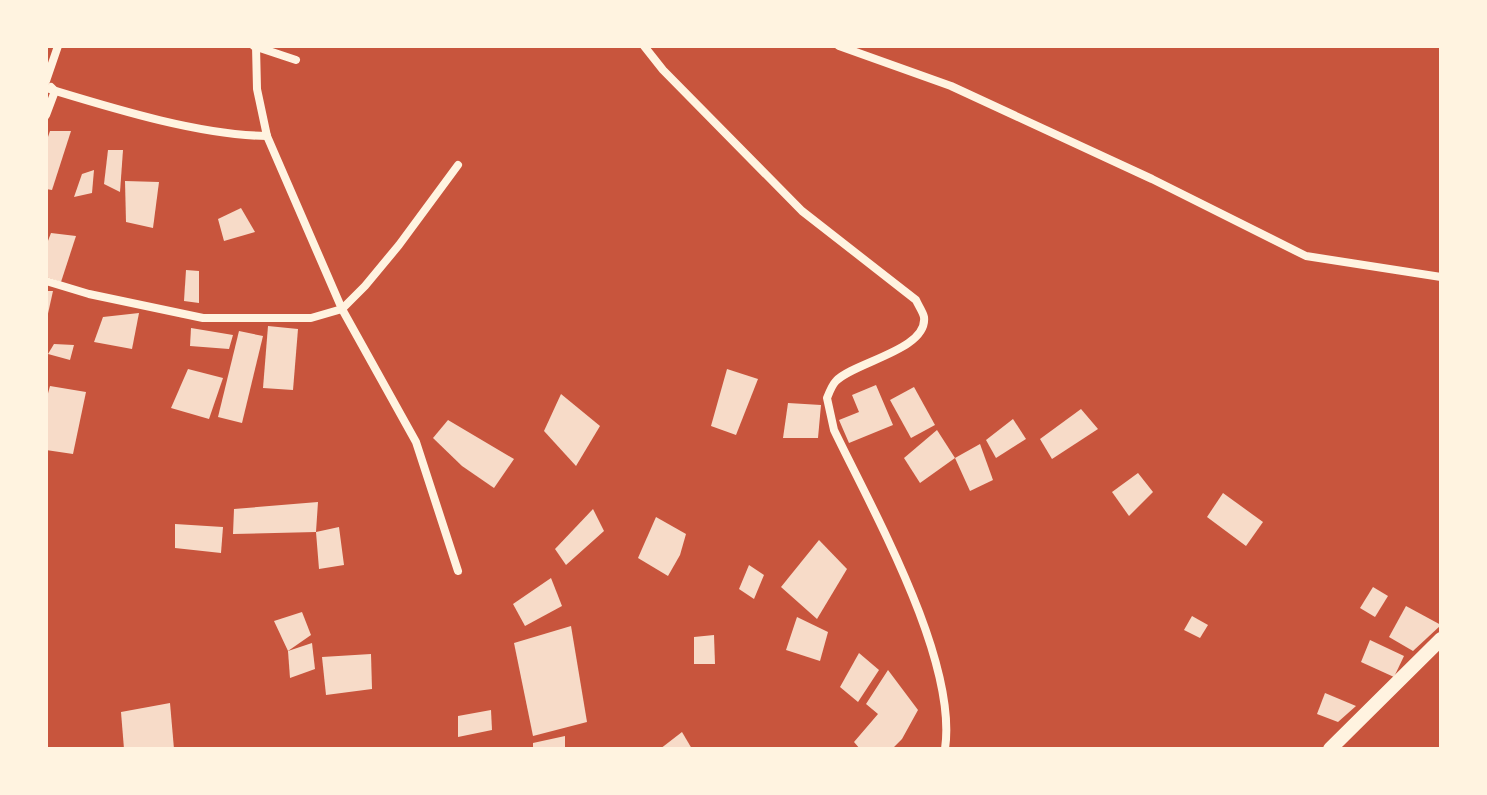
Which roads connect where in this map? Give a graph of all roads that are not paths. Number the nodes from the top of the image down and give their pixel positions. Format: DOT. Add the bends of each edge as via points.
graph roads {
  1 [pos="58,46"];
  2 [pos="255,46"];
  3 [pos="644,46"];
  4 [pos="839,46"];
  5 [pos="296,60"];
  6 [pos="48,86"];
  7 [pos="46,115"];
  8 [pos="267,136"];
  9 [pos="458,165"];
  10 [pos="1441,277"];
  11 [pos="46,281"];
  12 [pos="342,309"];
  13 [pos="458,571"];
  14 [pos="1441,639"];
  15 [pos="945,749"];
  16 [pos="1330,749"];
  1 -- 6 [label="street"];
  2 -- 5 [label="street"];
  2 -- 8 [label="street"];
  3 -- 15 [label="street" via="802,211 916,300 924,318 910,343 835,381 827,398 834,430 919,611 943,690"];
  4 -- 10 [label="street" via="951,86 1306,256"];
  6 -- 7 [label="street"];
  6 -- 8 [label="street" via="236,136"];
  8 -- 12 [label="street"];
  9 -- 12 [label="street" via="399,245"];
  11 -- 12 [label="street" via="203,318 311,318"];
  12 -- 13 [label="street" via="416,442"];
  14 -- 16 [label="street"];
}
